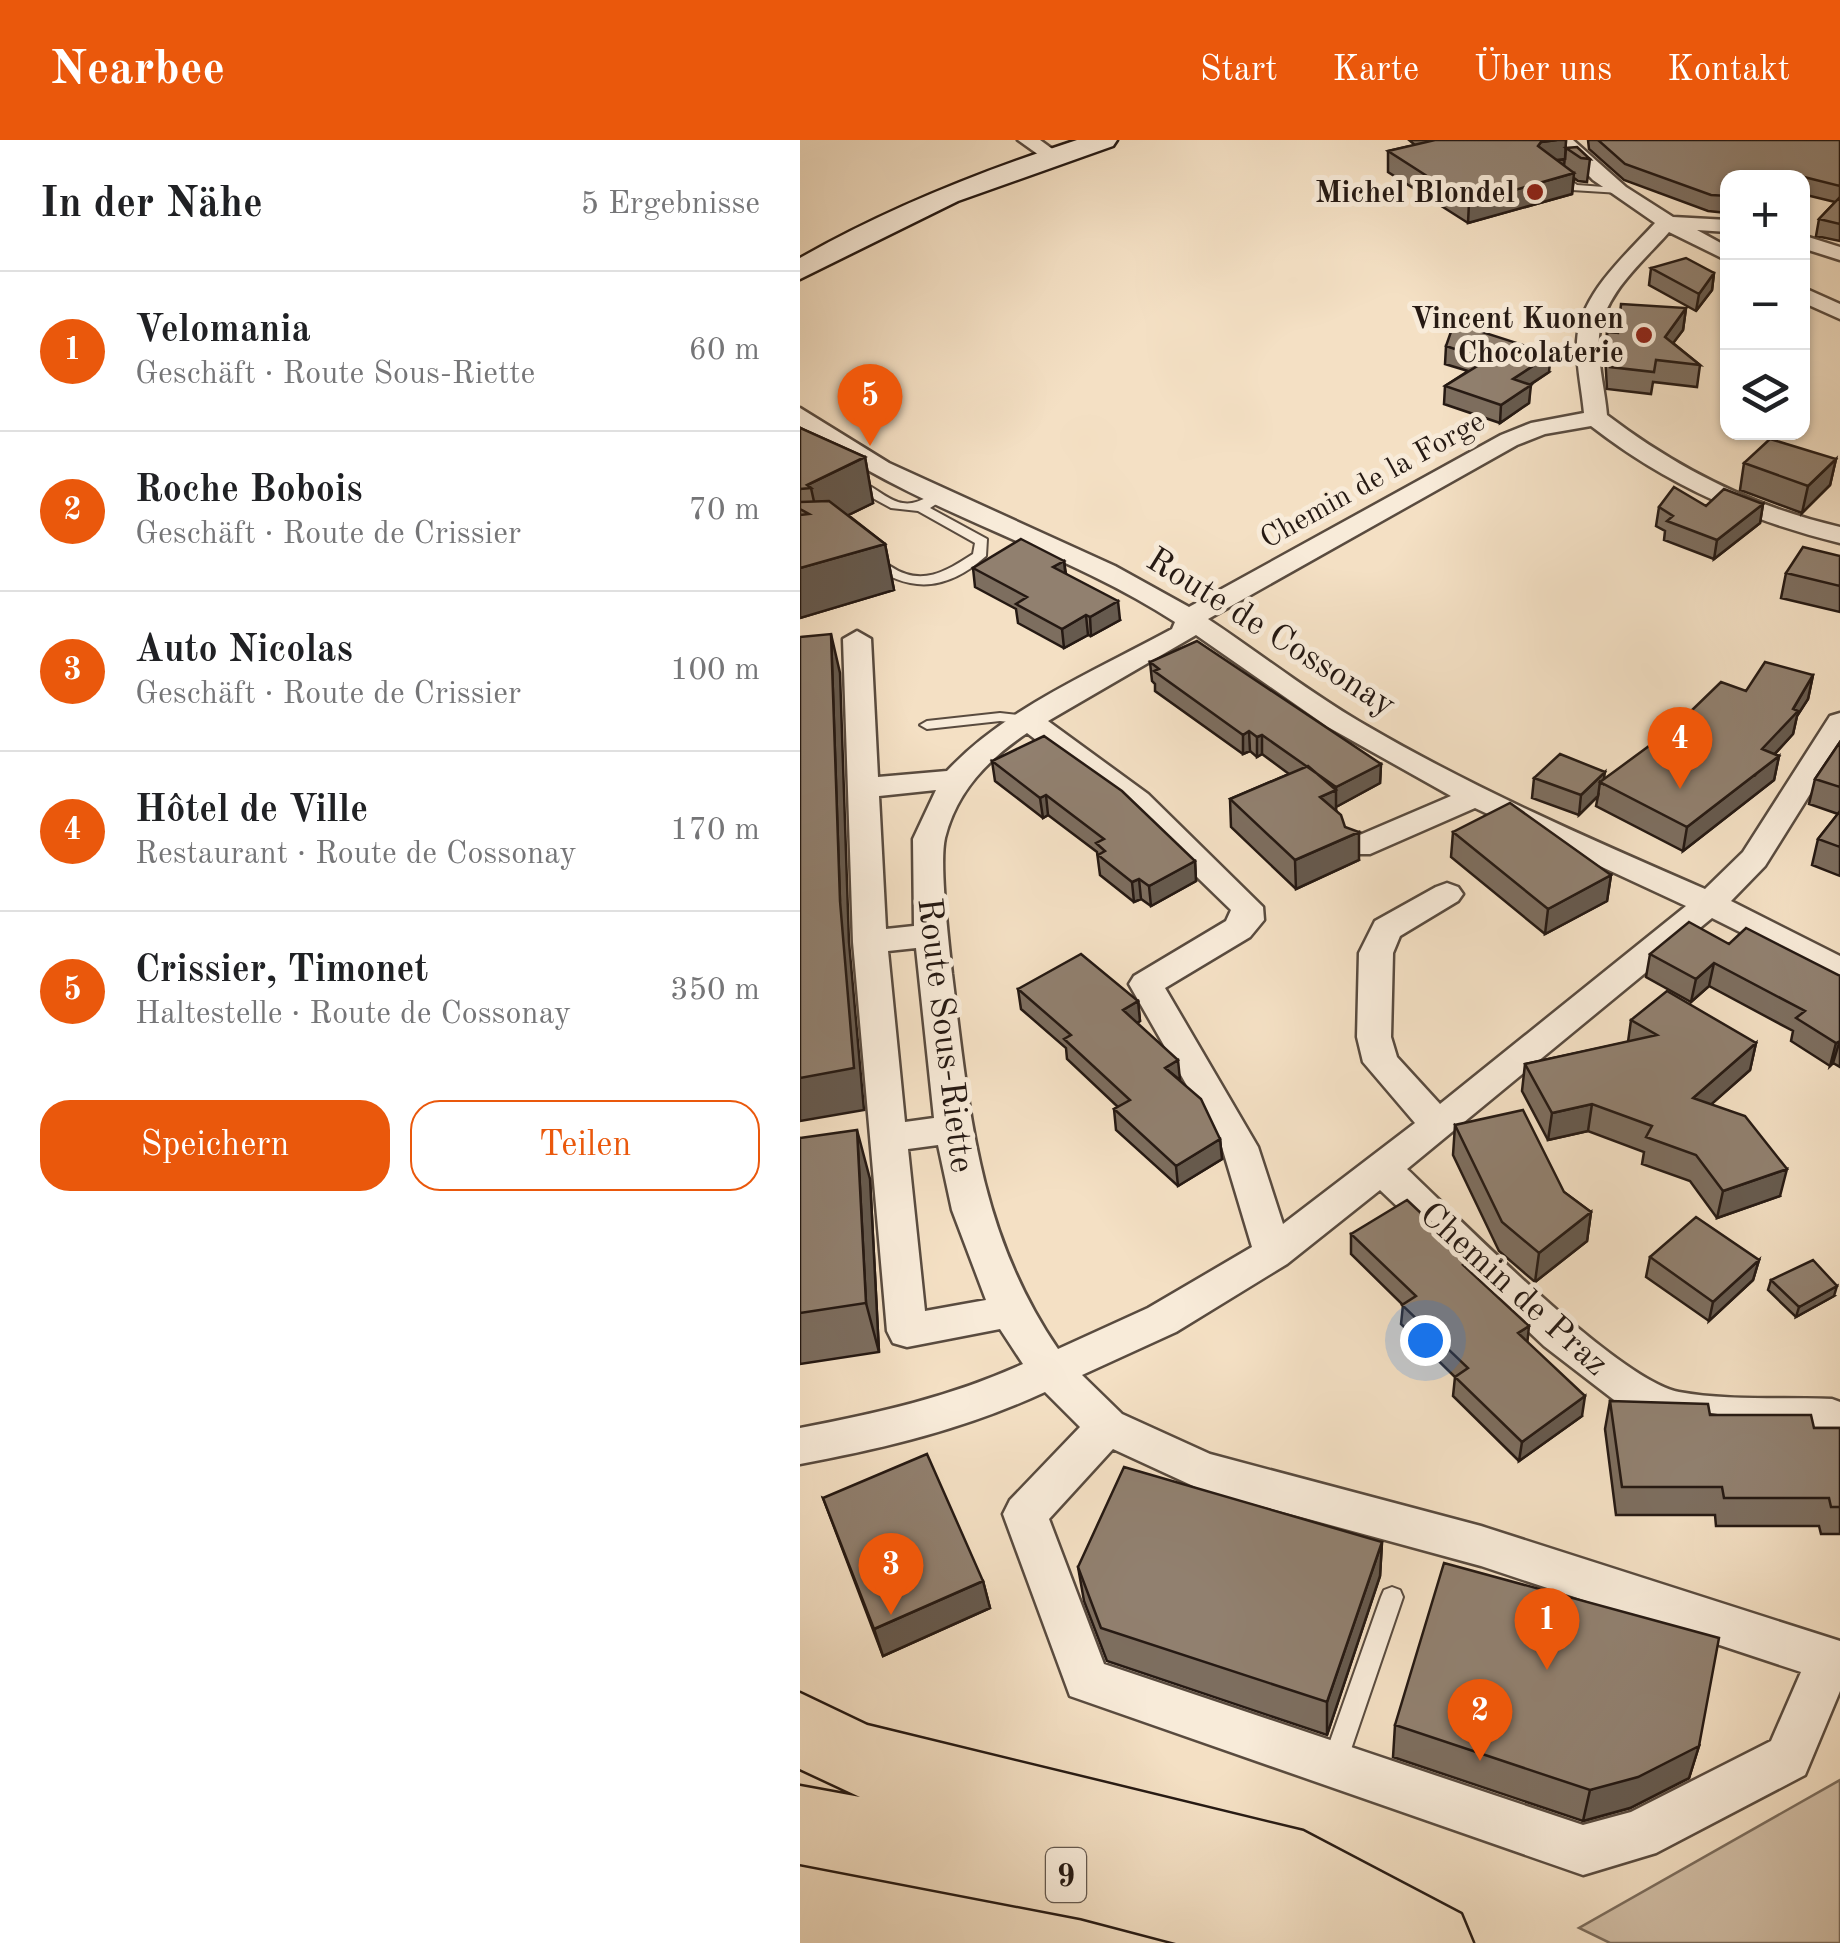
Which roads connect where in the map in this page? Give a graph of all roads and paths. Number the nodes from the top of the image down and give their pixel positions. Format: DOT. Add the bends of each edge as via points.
graph roads {
  1 [pos="1027,140"];
  2 [pos="1104,140"];
  3 [pos="1563,140"];
  4 [pos="1052,156"];
  5 [pos="1582,162"];
  6 [pos="1616,191"];
  7 [pos="1666,224"];
  8 [pos="1720,226"];
  9 [pos="1810,244"];
  10 [pos="1720,251"];
  11 [pos="1840,254"];
  12 [pos="800,270"];
  13 [pos="1810,298"];
  14 [pos="1840,313"];
  15 [pos="1596,418"];
  16 [pos="803,420"];
  17 [pos="830,472"];
  18 [pos="930,502"];
  19 [pos="1840,535"];
  20 [pos="859,548"];
  21 [pos="1189,621"];
  22 [pos="858,639"];
  23 [pos="1028,720"];
  24 [pos="1840,722"];
  25 [pos="927,725"];
  26 [pos="956,779"];
  27 [pos="863,788"];
  28 [pos="1476,796"];
  29 [pos="1359,847"];
  30 [pos="1447,894"];
  31 [pos="1710,903"];
  32 [pos="930,936"];
  33 [pos="870,942"];
  34 [pos="1840,971"];
  35 [pos="1438,1125"];
  36 [pos="953,1129"];
  37 [pos="889,1138"];
  38 [pos="1382,1169"];
  39 [pos="1274,1253"];
  40 [pos="1010,1311"];
  41 [pos="1048,1368"];
  42 [pos="1832,1417"];
  43 [pos="1107,1427"];
  44 [pos="800,1446"];
  45 [pos="1392,1596"];
  46 [pos="1835,1661"];
  47 [pos="1333,1765"];
  48 [pos="811,1787"];
  49 [pos="1329,1943"];
  50 [pos="1432,1943"];
  1 -- 4 [label="street"];
  2 -- 4 [label="main road"];
  3 -- 5 [label="street"];
  4 -- 12 [label="main road" via="956,189"];
  5 -- 6 [label="street"];
  5 -- 6 [label="lane" via="1545,166 1575,188"];
  6 -- 7 [label="street"];
  7 -- 8 [label="street"];
  7 -- 10 [label="street"];
  7 -- 15 [label="street" via="1592,320"];
  9 -- 11 [label="street"];
  13 -- 14 [label="street"];
  15 -- 19 [label="street" via="1724,500"];
  15 -- 21 [label="street, Chemin de la Forge" via="1509,440"];
  16 -- 18 [label="street, Route de Cossonay"];
  17 -- 18 [label="lane" via="895,505"];
  18 -- 20 [label="lane" via="982,542 979,556 934,582 908,584"];
  18 -- 21 [label="street, Route de Cossonay" via="1149,594"];
  21 -- 23 [label="street, Route Sous-Riette" via="1183,634"];
  21 -- 28 [label="street, Route de Cossonay" via="1340,722"];
  22 -- 27 [label="street"];
  23 -- 25 [label="lane" via="1000,716"];
  23 -- 26 [label="street, Route Sous-Riette" via="984,749"];
  23 -- 39 [label="street" via="1138,801 1246,907 1248,920 1238,930 1146,984 1240,1147"];
  24 -- 31 [label="street" via="1754,858"];
  26 -- 27 [label="street"];
  26 -- 32 [label="street, Route Sous-Riette" via="929,839"];
  27 -- 33 [label="street"];
  28 -- 29 [label="street"];
  28 -- 31 [label="street, Route de Cossonay"];
  30 -- 35 [label="street" via="1387,929 1376,953 1374,1037 1382,1062"];
  31 -- 34 [label="street, Route de Cossonay"];
  31 -- 35 [label="street"];
  32 -- 33 [label="street"];
  32 -- 36 [label="street, Route Sous-Riette"];
  33 -- 37 [label="street"];
  35 -- 38 [label="street"];
  36 -- 37 [label="street"];
  36 -- 40 [label="street, Route Sous-Riette" via="971,1210"];
  37 -- 40 [label="street" via="907,1331"];
  38 -- 39 [label="street"];
  38 -- 42 [label="street, Chemin de Praz" via="1558,1334 1633,1391 1673,1409"];
  39 -- 41 [label="street" via="1162,1320"];
  40 -- 41 [label="street, Route Sous-Riette"];
  41 -- 43 [label="street, Route Sous-Riette"];
  41 -- 44 [label="street" via="972,1406"];
  43 -- 46 [label="street, Route Sous-Riette" via="1202,1471 1481,1546"];
  43 -- 47 [label="street" via="1025,1514 1087,1680"];
  45 -- 47 [label="lane"];
  46 -- 47 [label="street" via="1788,1758 1638,1835 1583,1850"];
  48 -- 49 [label="main road, 9" via="1081,1878"];
  48 -- 50 [label="main road, 9" via="1303,1872"];
}
